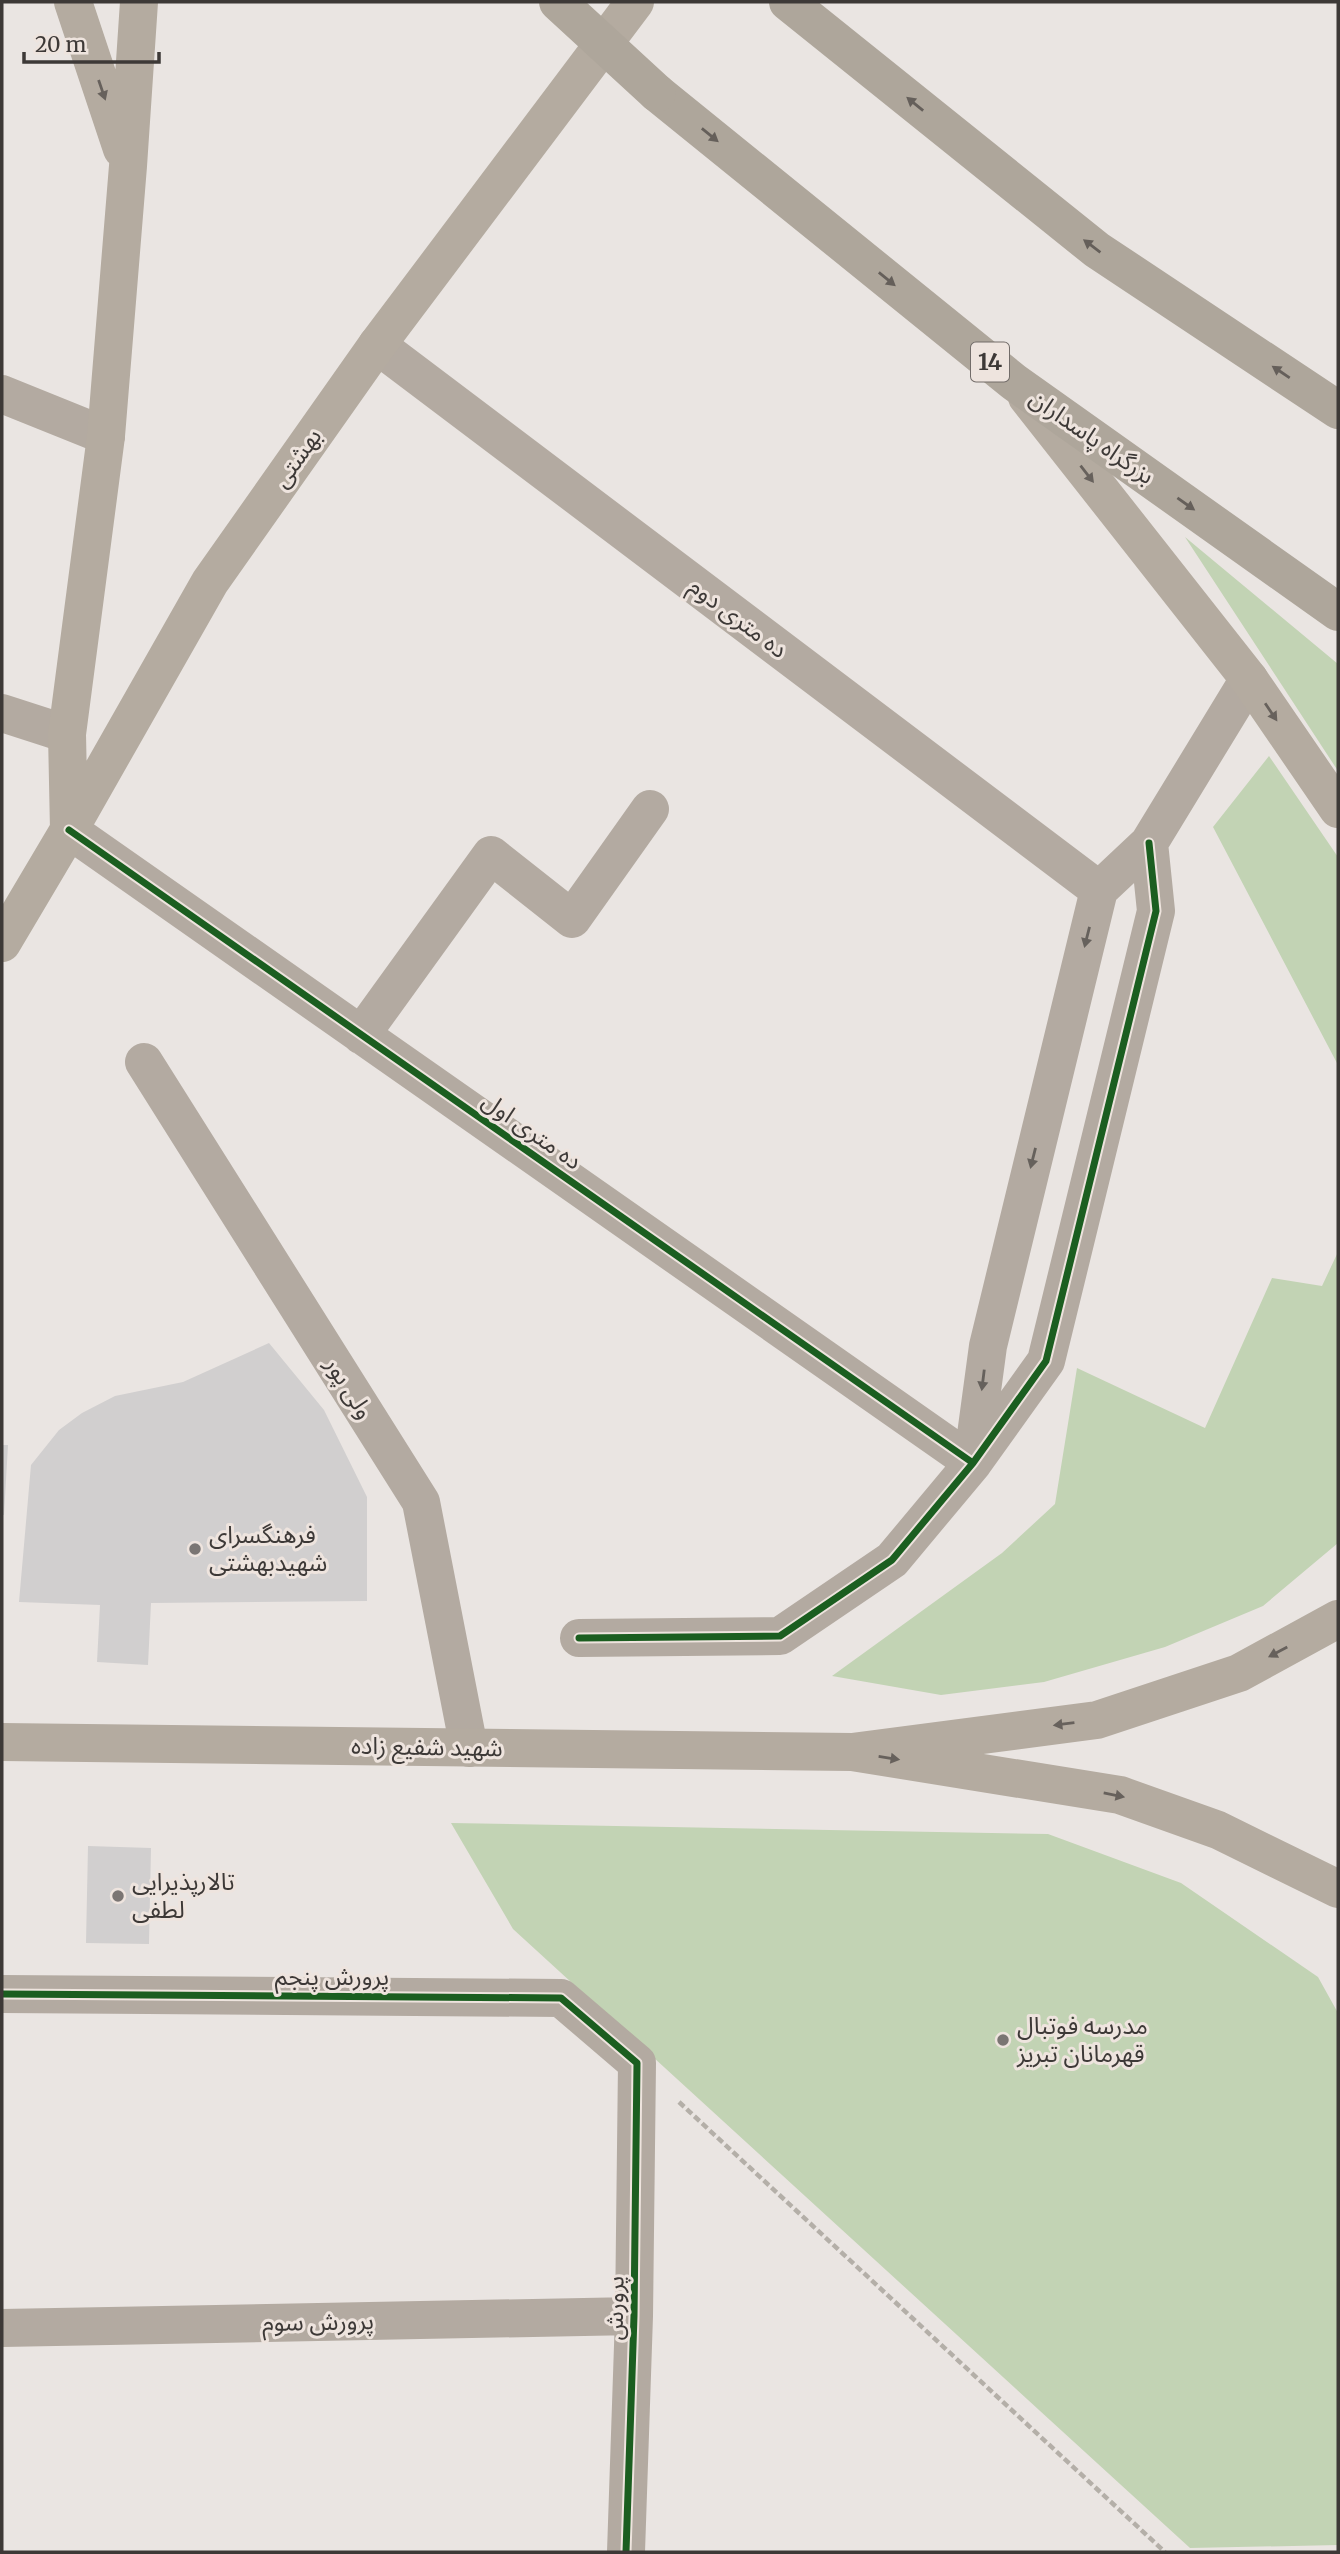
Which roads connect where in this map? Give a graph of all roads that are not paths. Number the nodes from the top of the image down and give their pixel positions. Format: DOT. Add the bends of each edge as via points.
graph roads {
  1 [pos="72,2"];
  2 [pos="139,2"];
  3 [pos="558,2"];
  4 [pos="635,2"];
  5 [pos="788,2"];
  6 [pos="128,166"];
  7 [pos="377,345"];
  8 [pos="1014,382"];
  9 [pos="2,394"];
  10 [pos="1338,410"];
  11 [pos="106,436"];
  12 [pos="1338,612"];
  13 [pos="1249,678"];
  14 [pos="2,713"];
  15 [pos="67,734"];
  16 [pos="650,808"];
  17 [pos="1338,809"];
  18 [pos="69,830"];
  19 [pos="1149,843"];
  20 [pos="1099,890"];
  21 [pos="2,943"];
  22 [pos="361,1035"];
  23 [pos="144,1062"];
  24 [pos="973,1463"];
  25 [pos="1338,1619"];
  26 [pos="579,1638"];
  27 [pos="2,1742"];
  28 [pos="469,1748"];
  29 [pos="852,1752"];
  30 [pos="1338,1889"];
  31 [pos="2,1994"];
  32 [pos="637,2063"];
  33 [pos="634,2316"];
  34 [pos="2,2328"];
  35 [pos="626,2552"];
  1 -- 6 [label="main road, one-way"];
  2 -- 6 [label="main road"];
  3 -- 8 [label="highway, بزرگراه پاسداران / 14, one-way, bridge" via="657,93"];
  4 -- 7 [label="main road, بهشتی"];
  10 -- 5 [label="highway, one-way" via="1097,250"];
  6 -- 11 [label="main road"];
  7 -- 18 [label="main road, بهشتی" via="210,582"];
  7 -- 20 [label="street, ده متری دوم"];
  8 -- 12 [label="highway, بزرگراه پاسداران / 14, one-way"];
  8 -- 13 [label="main road, one-way"];
  9 -- 11 [label="street"];
  11 -- 15 [label="main road"];
  13 -- 17 [label="main road, one-way"];
  13 -- 19 [label="street"];
  14 -- 15 [label="street"];
  15 -- 18 [label="main road"];
  16 -- 22 [label="street" via="572,919 491,855"];
  18 -- 21 [label="main road, بهشتی"];
  18 -- 22 [label="street, ده متری اول"];
  19 -- 20 [label="street"];
  19 -- 24 [label="street" via="1156,911 1046,1361"];
  20 -- 24 [label="street, one-way" via="988,1346"];
  22 -- 24 [label="street, ده متری اول"];
  23 -- 28 [label="street, ولی پور" via="421,1502"];
  24 -- 26 [label="street" via="892,1560 780,1636"];
  25 -- 29 [label="main road, one-way" via="1239,1673 1097,1720"];
  27 -- 28 [label="main road, شهید شفیع زاده"];
  28 -- 29 [label="main road, شهید شفیع زاده"];
  29 -- 30 [label="main road, one-way" via="1121,1795 1218,1829"];
  31 -- 32 [label="street, پرورش پنجم" via="561,1997"];
  32 -- 33 [label="street, پرورش"];
  33 -- 34 [label="street, پرورش سوم"];
  33 -- 35 [label="street, پرورش"];
}
